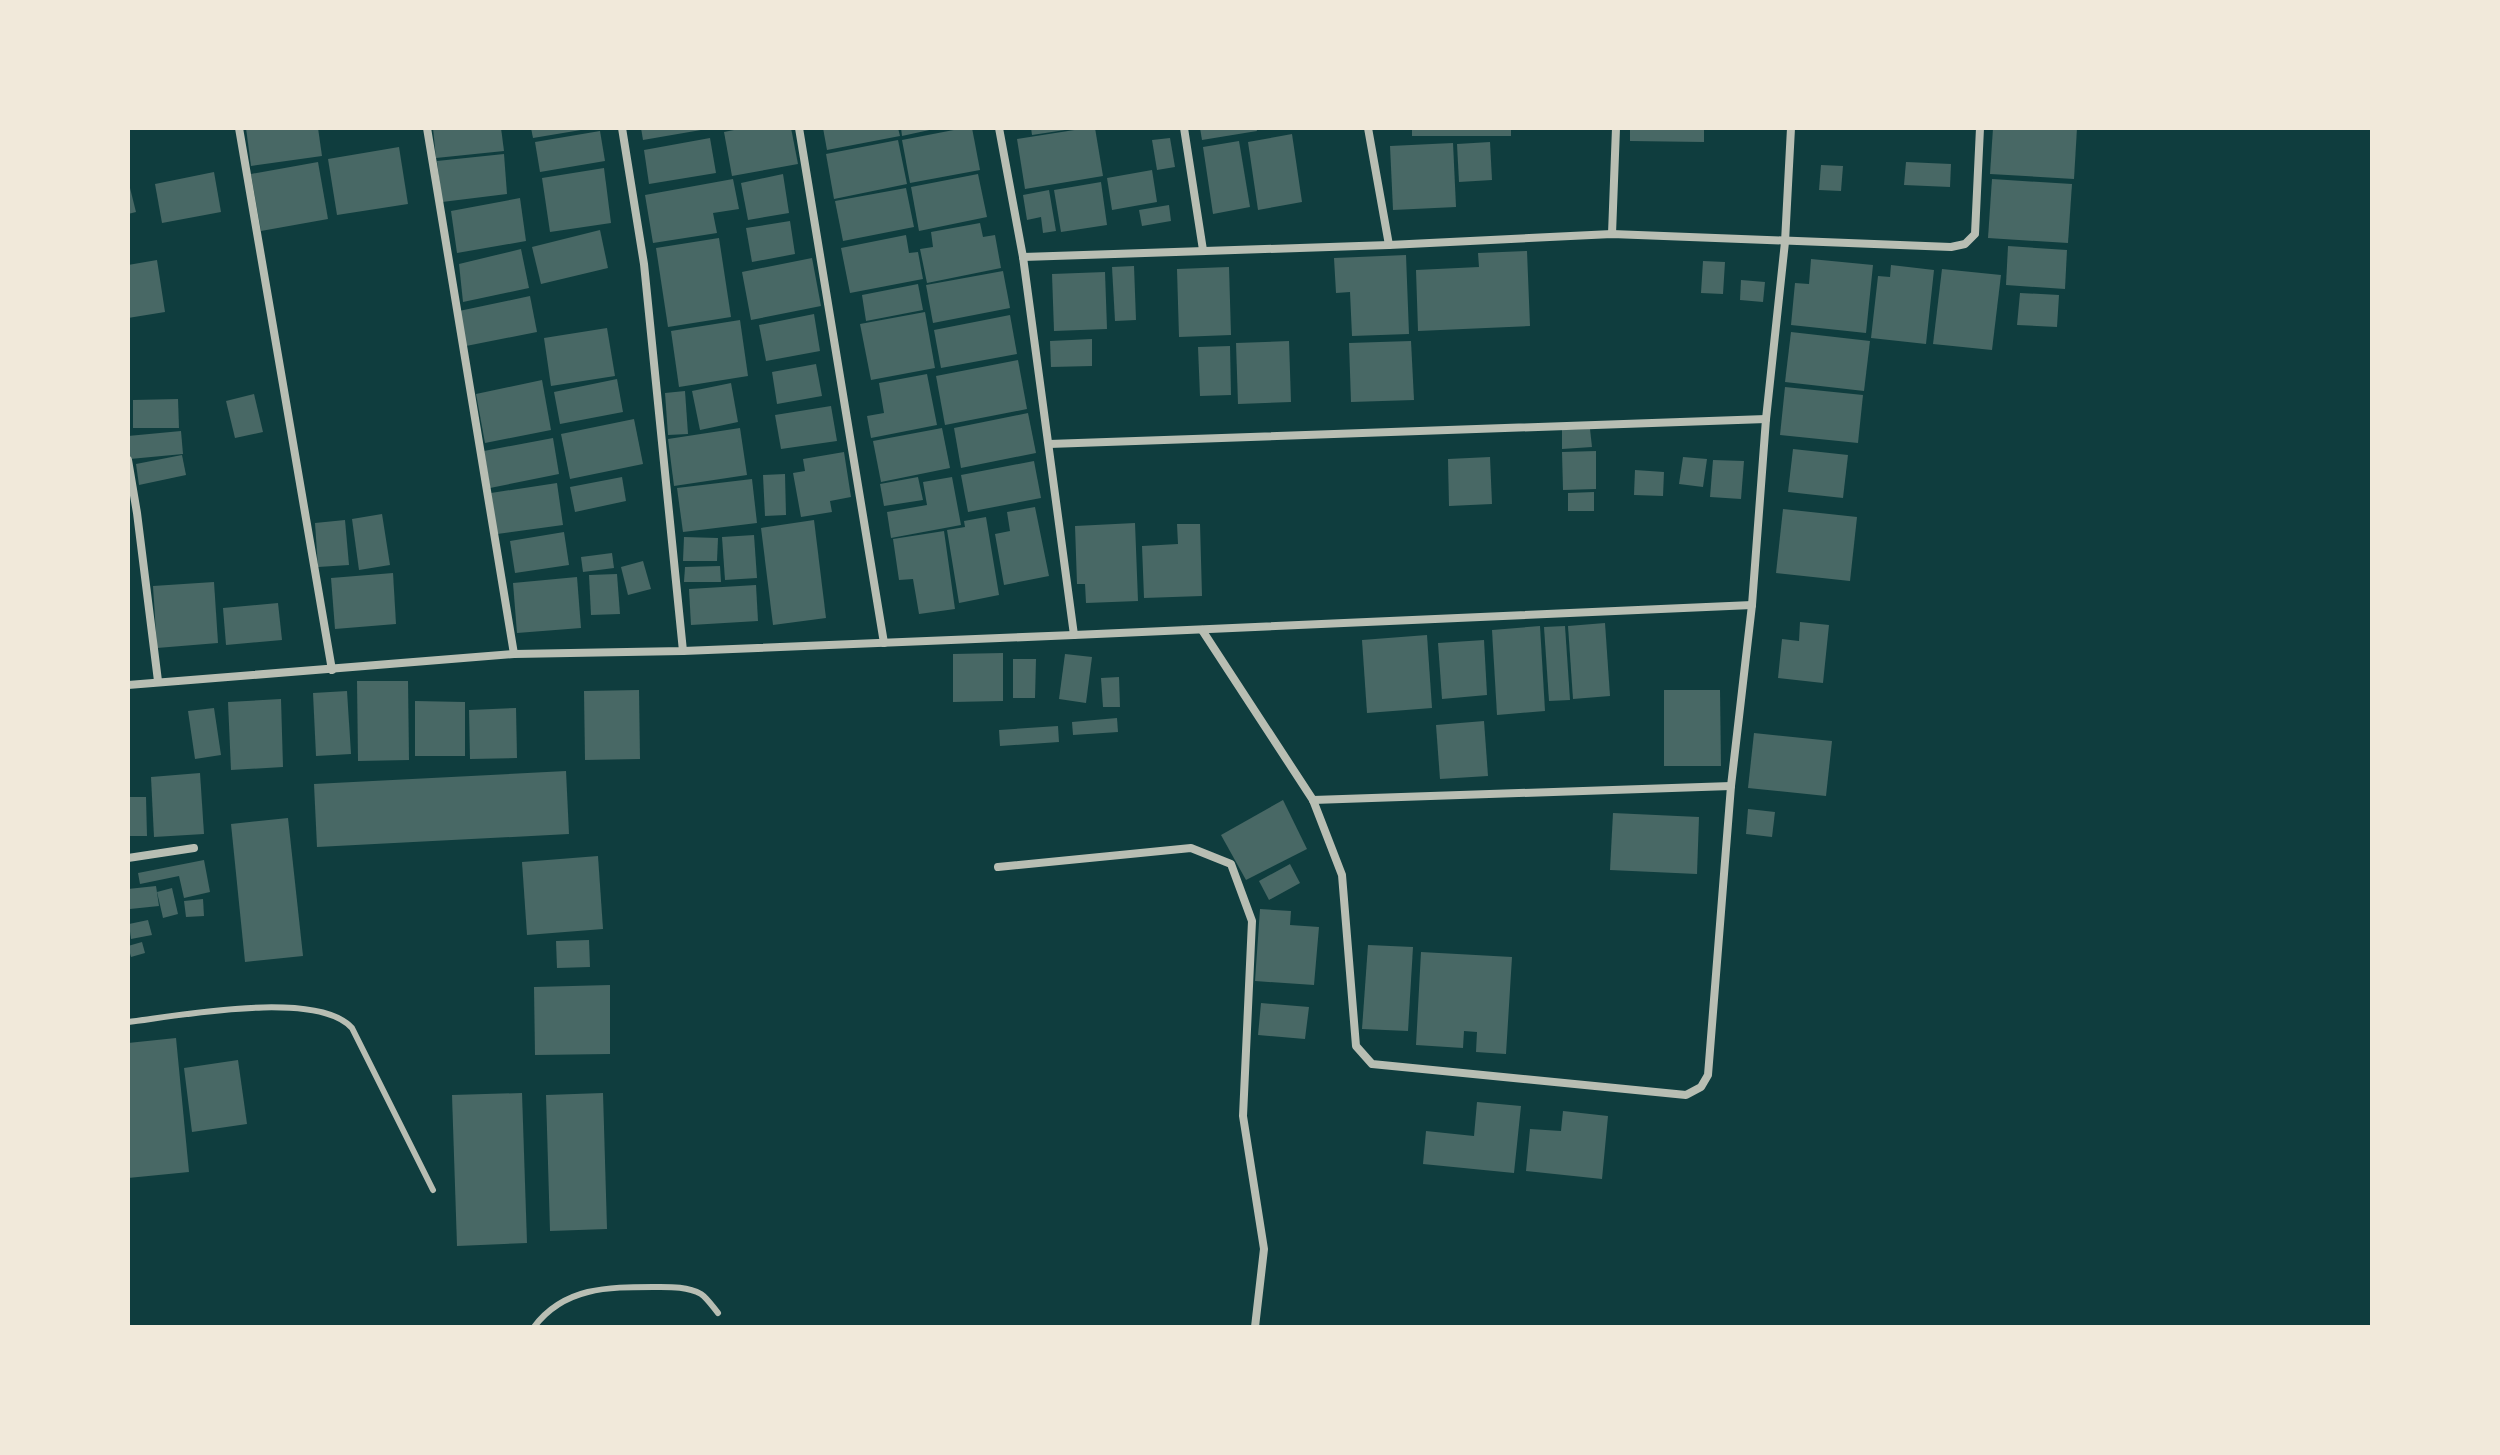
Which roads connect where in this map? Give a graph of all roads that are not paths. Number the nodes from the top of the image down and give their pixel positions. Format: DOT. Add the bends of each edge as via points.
graph roads {
  1 [pos="239,128"];
  2 [pos="427,128"];
  3 [pos="622,128"];
  4 [pos="799,128"];
  5 [pos="999,128"];
  6 [pos="1184,128"];
  7 [pos="1368,128"];
  8 [pos="1616,128"];
  9 [pos="1791,128"];
  10 [pos="1980,128"];
  11 [pos="1612,234"];
  12 [pos="1785,242"];
  13 [pos="1389,245"];
  14 [pos="1203,250"];
  15 [pos="1023,257"];
  16 [pos="1766,419"];
  17 [pos="1049,444"];
  18 [pos="128,460"];
  19 [pos="133,514"];
  20 [pos="1752,605"];
  21 [pos="1202,630"];
  22 [pos="1074,635"];
  23 [pos="884,643"];
  24 [pos="683,651"];
  25 [pos="514,654"];
  26 [pos="332,670"];
  27 [pos="158,681"];
  28 [pos="128,685"];
  29 [pos="1731,786"];
  30 [pos="1313,800"];
  31 [pos="194,848"];
  32 [pos="128,858"];
  33 [pos="998,867"];
  34 [pos="128,1022"];
  35 [pos="433,1190"];
  36 [pos="718,1313"];
  37 [pos="534,1327"];
  38 [pos="1255,1327"];
  1 -- 26 [label="street"];
  2 -- 25 [label="street"];
  3 -- 24 [label="street" via="644,264"];
  4 -- 23 [label="street"];
  5 -- 15 [label="street"];
  6 -- 14 [label="street"];
  7 -- 13 [label="street"];
  8 -- 11 [label="street"];
  9 -- 12 [label="street"];
  10 -- 12 [label="street" via="1975,234 1965,244"];
  11 -- 12 [label="street"];
  11 -- 13 [label="street"];
  12 -- 16 [label="street"];
  13 -- 14 [label="street"];
  14 -- 15 [label="street"];
  15 -- 17 [label="street"];
  16 -- 17 [label="street"];
  16 -- 20 [label="street"];
  17 -- 22 [label="street"];
  18 -- 19 [label="street"];
  19 -- 27 [label="street"];
  20 -- 21 [label="street"];
  20 -- 29 [label="street"];
  21 -- 22 [label="street"];
  21 -- 30 [label="street"];
  22 -- 23 [label="street"];
  23 -- 24 [label="street"];
  24 -- 25 [label="street"];
  25 -- 26 [label="street"];
  26 -- 27 [label="street"];
  27 -- 28 [label="street"];
  29 -- 30 [label="street"];
  29 -- 30 [label="street" via="1708,1075 1701,1087 1686,1095 1372,1064 1356,1046 1342,875"];
  31 -- 32 [label="street"];
  33 -- 38 [label="street" via="1191,848 1231,864 1252,921 1243,1116 1264,1249"];
  34 -- 35 [label="lane" via="245,1007 340,1016 352,1028"];
  36 -- 37 [label="lane" via="702,1294 679,1287 604,1287 573,1296"];
}
